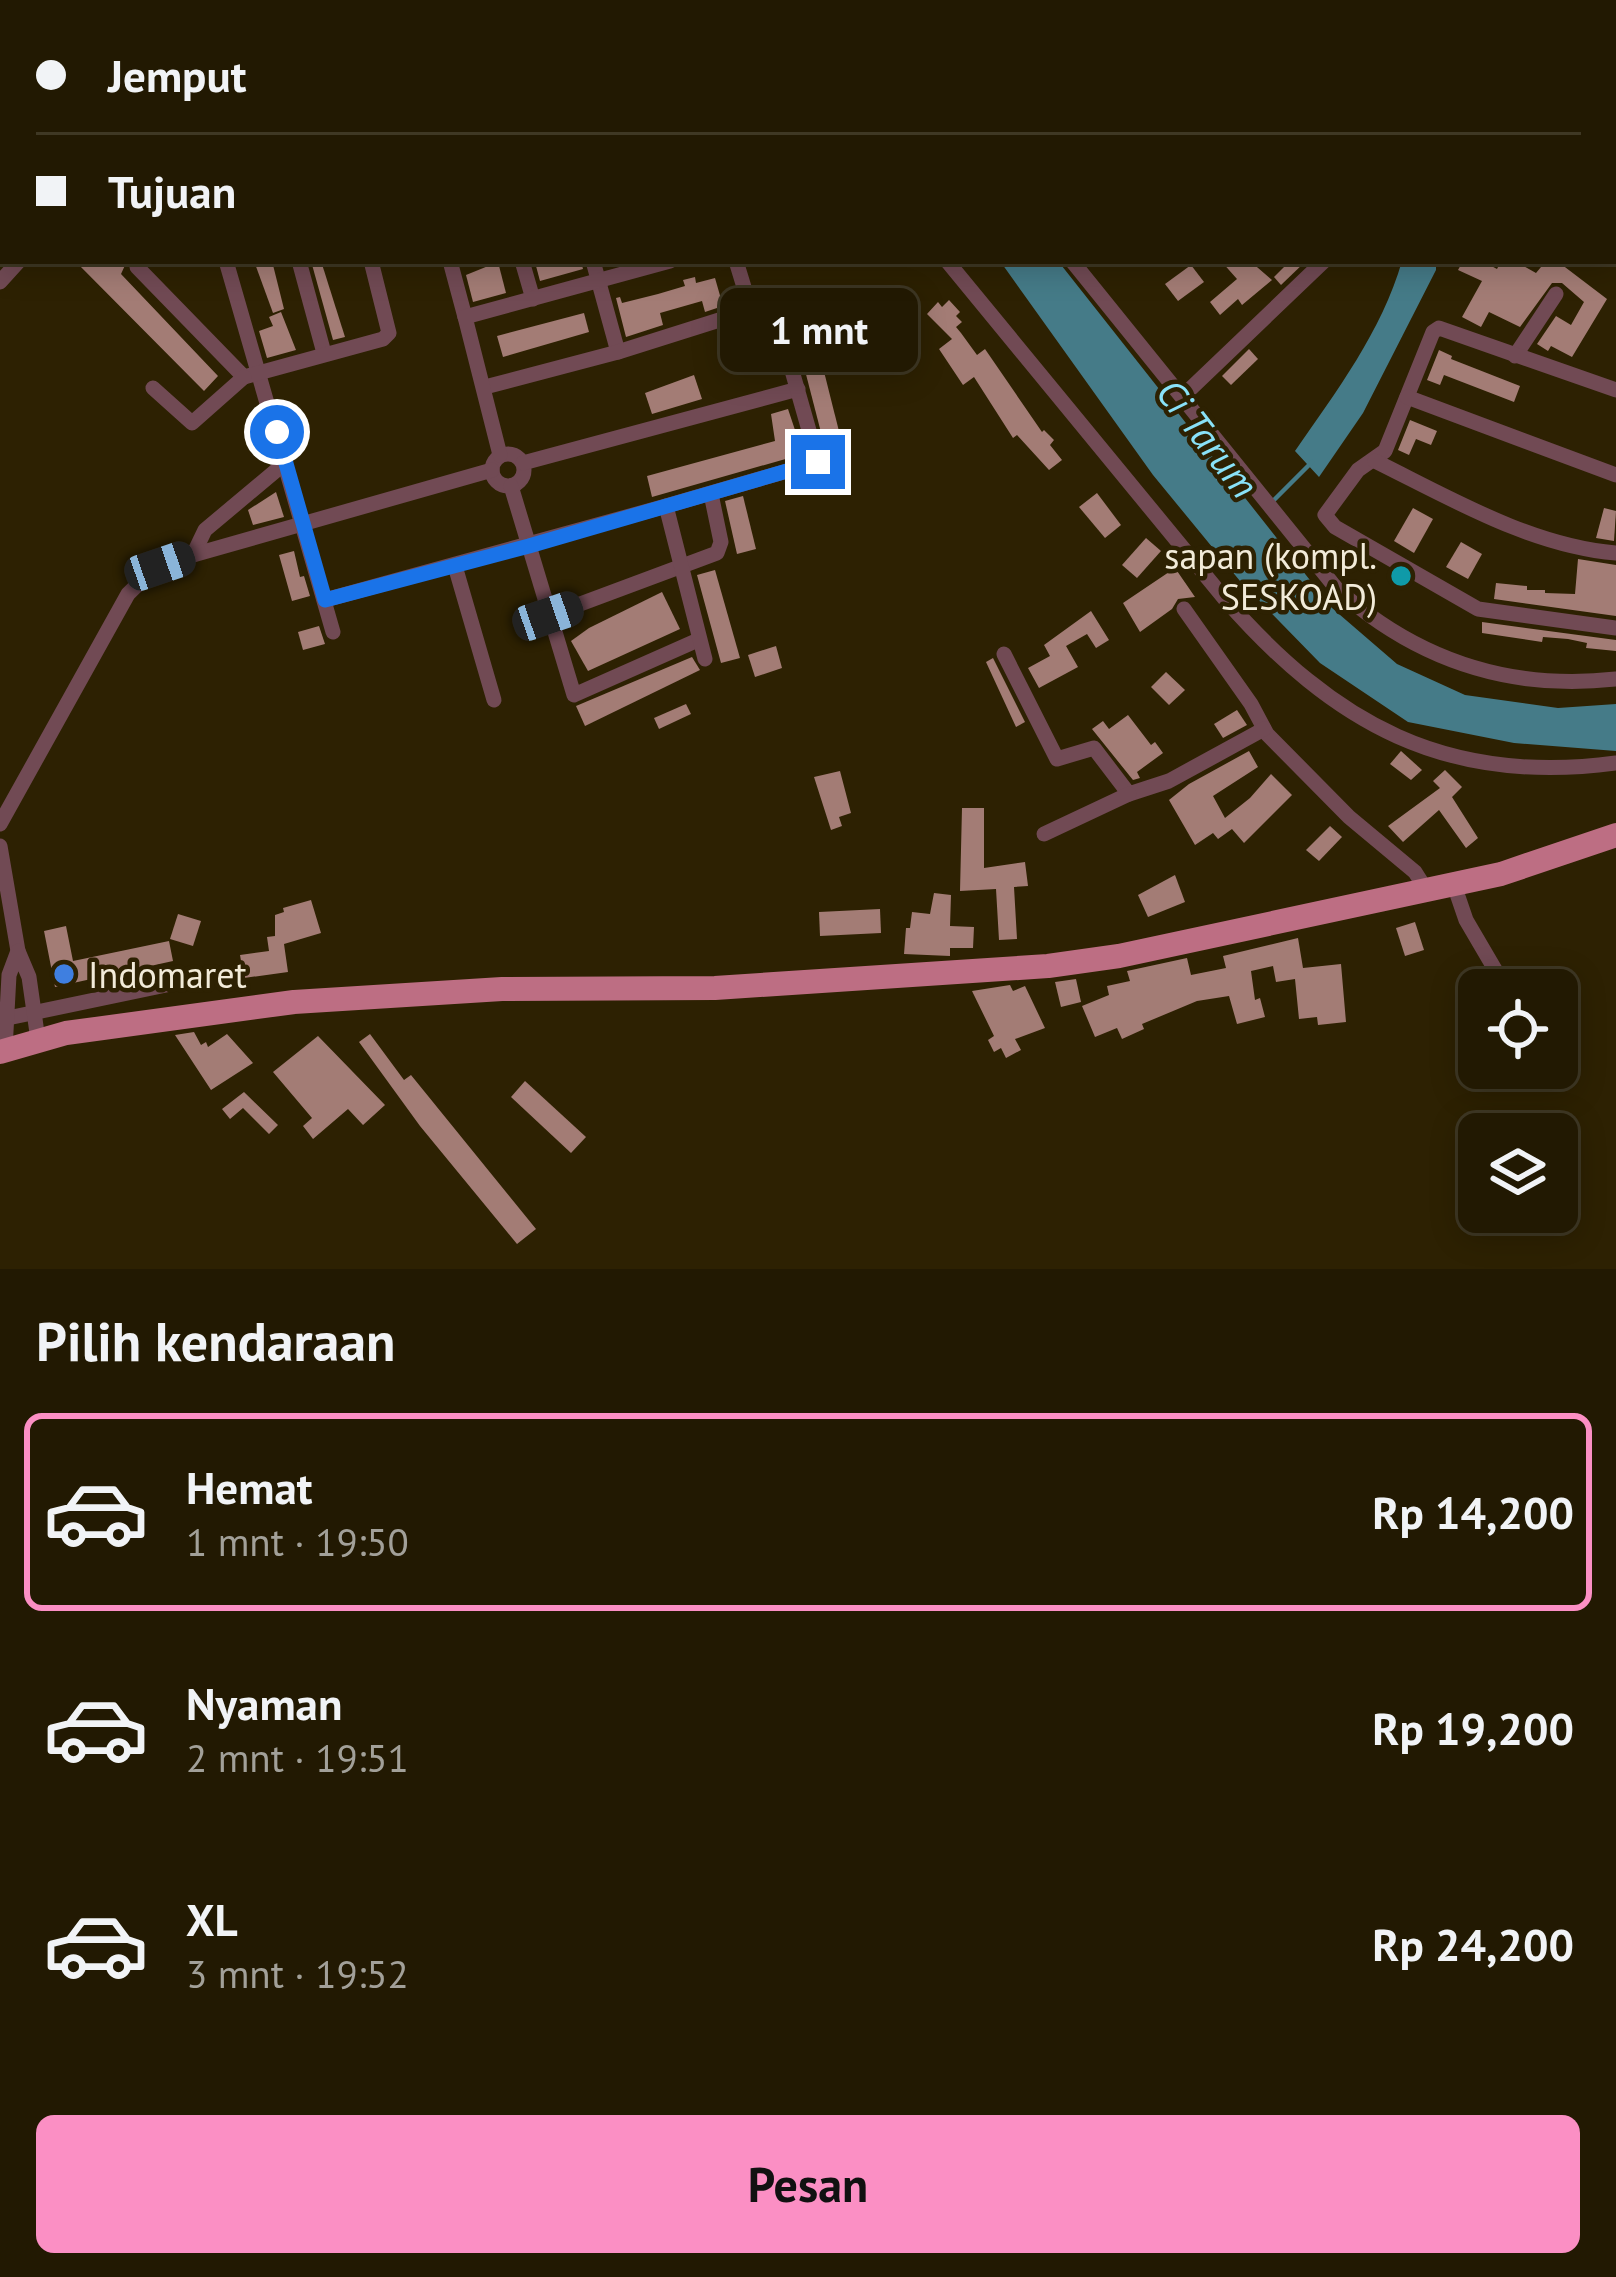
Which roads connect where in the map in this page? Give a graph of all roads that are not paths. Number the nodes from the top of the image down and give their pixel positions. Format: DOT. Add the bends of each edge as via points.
graph roads {
  1 [pos="136,264"];
  2 [pos="227,264"];
  3 [pos="300,264"];
  4 [pos="371,264"];
  5 [pos="451,264"];
  6 [pos="523,264"];
  7 [pos="594,264"];
  8 [pos="659,264"];
  9 [pos="737,264"];
  10 [pos="949,264"];
  11 [pos="1075,264"];
  12 [pos="1321,264"];
  13 [pos="599,281"];
  14 [pos="1556,294"];
  15 [pos="533,299"];
  16 [pos="751,310"];
  17 [pos="465,316"];
  18 [pos="618,352"];
  19 [pos="324,353"];
  20 [pos="1515,356"];
  21 [pos="251,374"];
  22 [pos="485,387"];
  23 [pos="153,388"];
  24 [pos="798,389"];
  25 [pos="1616,390"];
  26 [pos="1184,395"];
  27 [pos="1407,397"];
  28 [pos="1375,461"];
  29 [pos="285,463"];
  30 [pos="496,463"];
  31 [pos="523,463"];
  32 [pos="1616,476"];
  33 [pos="512,485"];
  34 [pos="711,494"];
  35 [pos="666,506"];
  36 [pos="305,525"];
  37 [pos="529,546"];
  38 [pos="1616,553"];
  39 [pos="193,555"];
  40 [pos="455,566"];
  41 [pos="680,570"];
  42 [pos="325,600"];
  43 [pos="1184,609"];
  44 [pos="548,616"];
  45 [pos="1616,628"];
  46 [pos="333,632"];
  47 [pos="698,640"];
  48 [pos="1004,654"];
  49 [pos="705,659"];
  50 [pos="1616,679"];
  51 [pos="494,700"];
  52 [pos="1264,729"];
  53 [pos="1616,763"];
  54 [pos="1129,794"];
  55 [pos="0,824"];
  56 [pos="1044,834"];
  57 [pos="1616,835"];
  58 [pos="0,846"];
  59 [pos="1454,885"];
  60 [pos="1427,891"];
  61 [pos="11,940"];
  62 [pos="1495,969"];
  63 [pos="171,984"];
  64 [pos="34,1011"];
  65 [pos="4,1019"];
  66 [pos="38,1040"];
  67 [pos="2,1051"];
  1 -- 21 [label="street"];
  2 -- 21 [label="street"];
  3 -- 19 [label="street"];
  4 -- 19 [label="street" via="389,333"];
  5 -- 17 [label="street"];
  6 -- 15 [label="street"];
  7 -- 13 [label="street"];
  8 -- 13 [label="street"];
  9 -- 16 [label="street"];
  10 -- 53 [label="street" via="1224,598 1323,694 1454,759 1520,769"];
  11 -- 26 [label="street"];
  12 -- 26 [label="street"];
  13 -- 15 [label="street"];
  13 -- 18 [label="street"];
  14 -- 20 [label="street"];
  15 -- 17 [label="street"];
  16 -- 18 [label="street"];
  16 -- 24 [label="street" via="778,318"];
  17 -- 22 [label="street"];
  18 -- 22 [label="street"];
  19 -- 21 [label="street"];
  20 -- 25 [label="street"];
  20 -- 27 [label="street" via="1439,328"];
  21 -- 23 [label="street" via="192,423"];
  21 -- 29 [label="street"];
  22 -- 30 [label="street"];
  24 -- 31 [label="street"];
  24 -- 34 [label="street" via="819,470"];
  26 -- 50 [label="street" via="1336,588 1368,616 1420,648 1521,680"];
  27 -- 28 [label="street"];
  27 -- 32 [label="street"];
  28 -- 38 [label="street" via="1490,517"];
  28 -- 45 [label="street" via="1326,509 1335,527 1478,609"];
  29 -- 36 [label="street"];
  29 -- 39 [label="street" via="205,530"];
  30 -- 31 [label="street" via="516,455"];
  30 -- 33 [label="street" via="500,484"];
  30 -- 36 [label="street"];
  31 -- 33 [label="street"];
  33 -- 37 [label="street"];
  34 -- 35 [label="street"];
  34 -- 41 [label="street" via="720,550"];
  35 -- 37 [label="street"];
  35 -- 41 [label="street"];
  36 -- 39 [label="street"];
  36 -- 42 [label="street"];
  37 -- 40 [label="street"];
  37 -- 44 [label="street"];
  39 -- 55 [label="street" via="160,566 128,594"];
  40 -- 42 [label="street"];
  40 -- 51 [label="street"];
  41 -- 44 [label="street"];
  41 -- 47 [label="street"];
  42 -- 46 [label="street"];
  43 -- 52 [label="street"];
  44 -- 47 [label="street" via="570,691 579,696"];
  47 -- 49 [label="street"];
  48 -- 54 [label="street" via="1057,759 1094,748"];
  52 -- 54 [label="street"];
  52 -- 60 [label="street"];
  54 -- 56 [label="street"];
  57 -- 59 [label="main road"];
  58 -- 61 [label="street"];
  59 -- 60 [label="main road"];
  59 -- 62 [label="street"];
  60 -- 66 [label="main road" via="1119,956 1003,971 715,988 398,994"];
  61 -- 64 [label="street" via="29,976"];
  61 -- 65 [label="street"];
  63 -- 64 [label="street"];
  64 -- 65 [label="street"];
  64 -- 66 [label="street"];
  65 -- 67 [label="street"];
  66 -- 67 [label="main road"];
}
